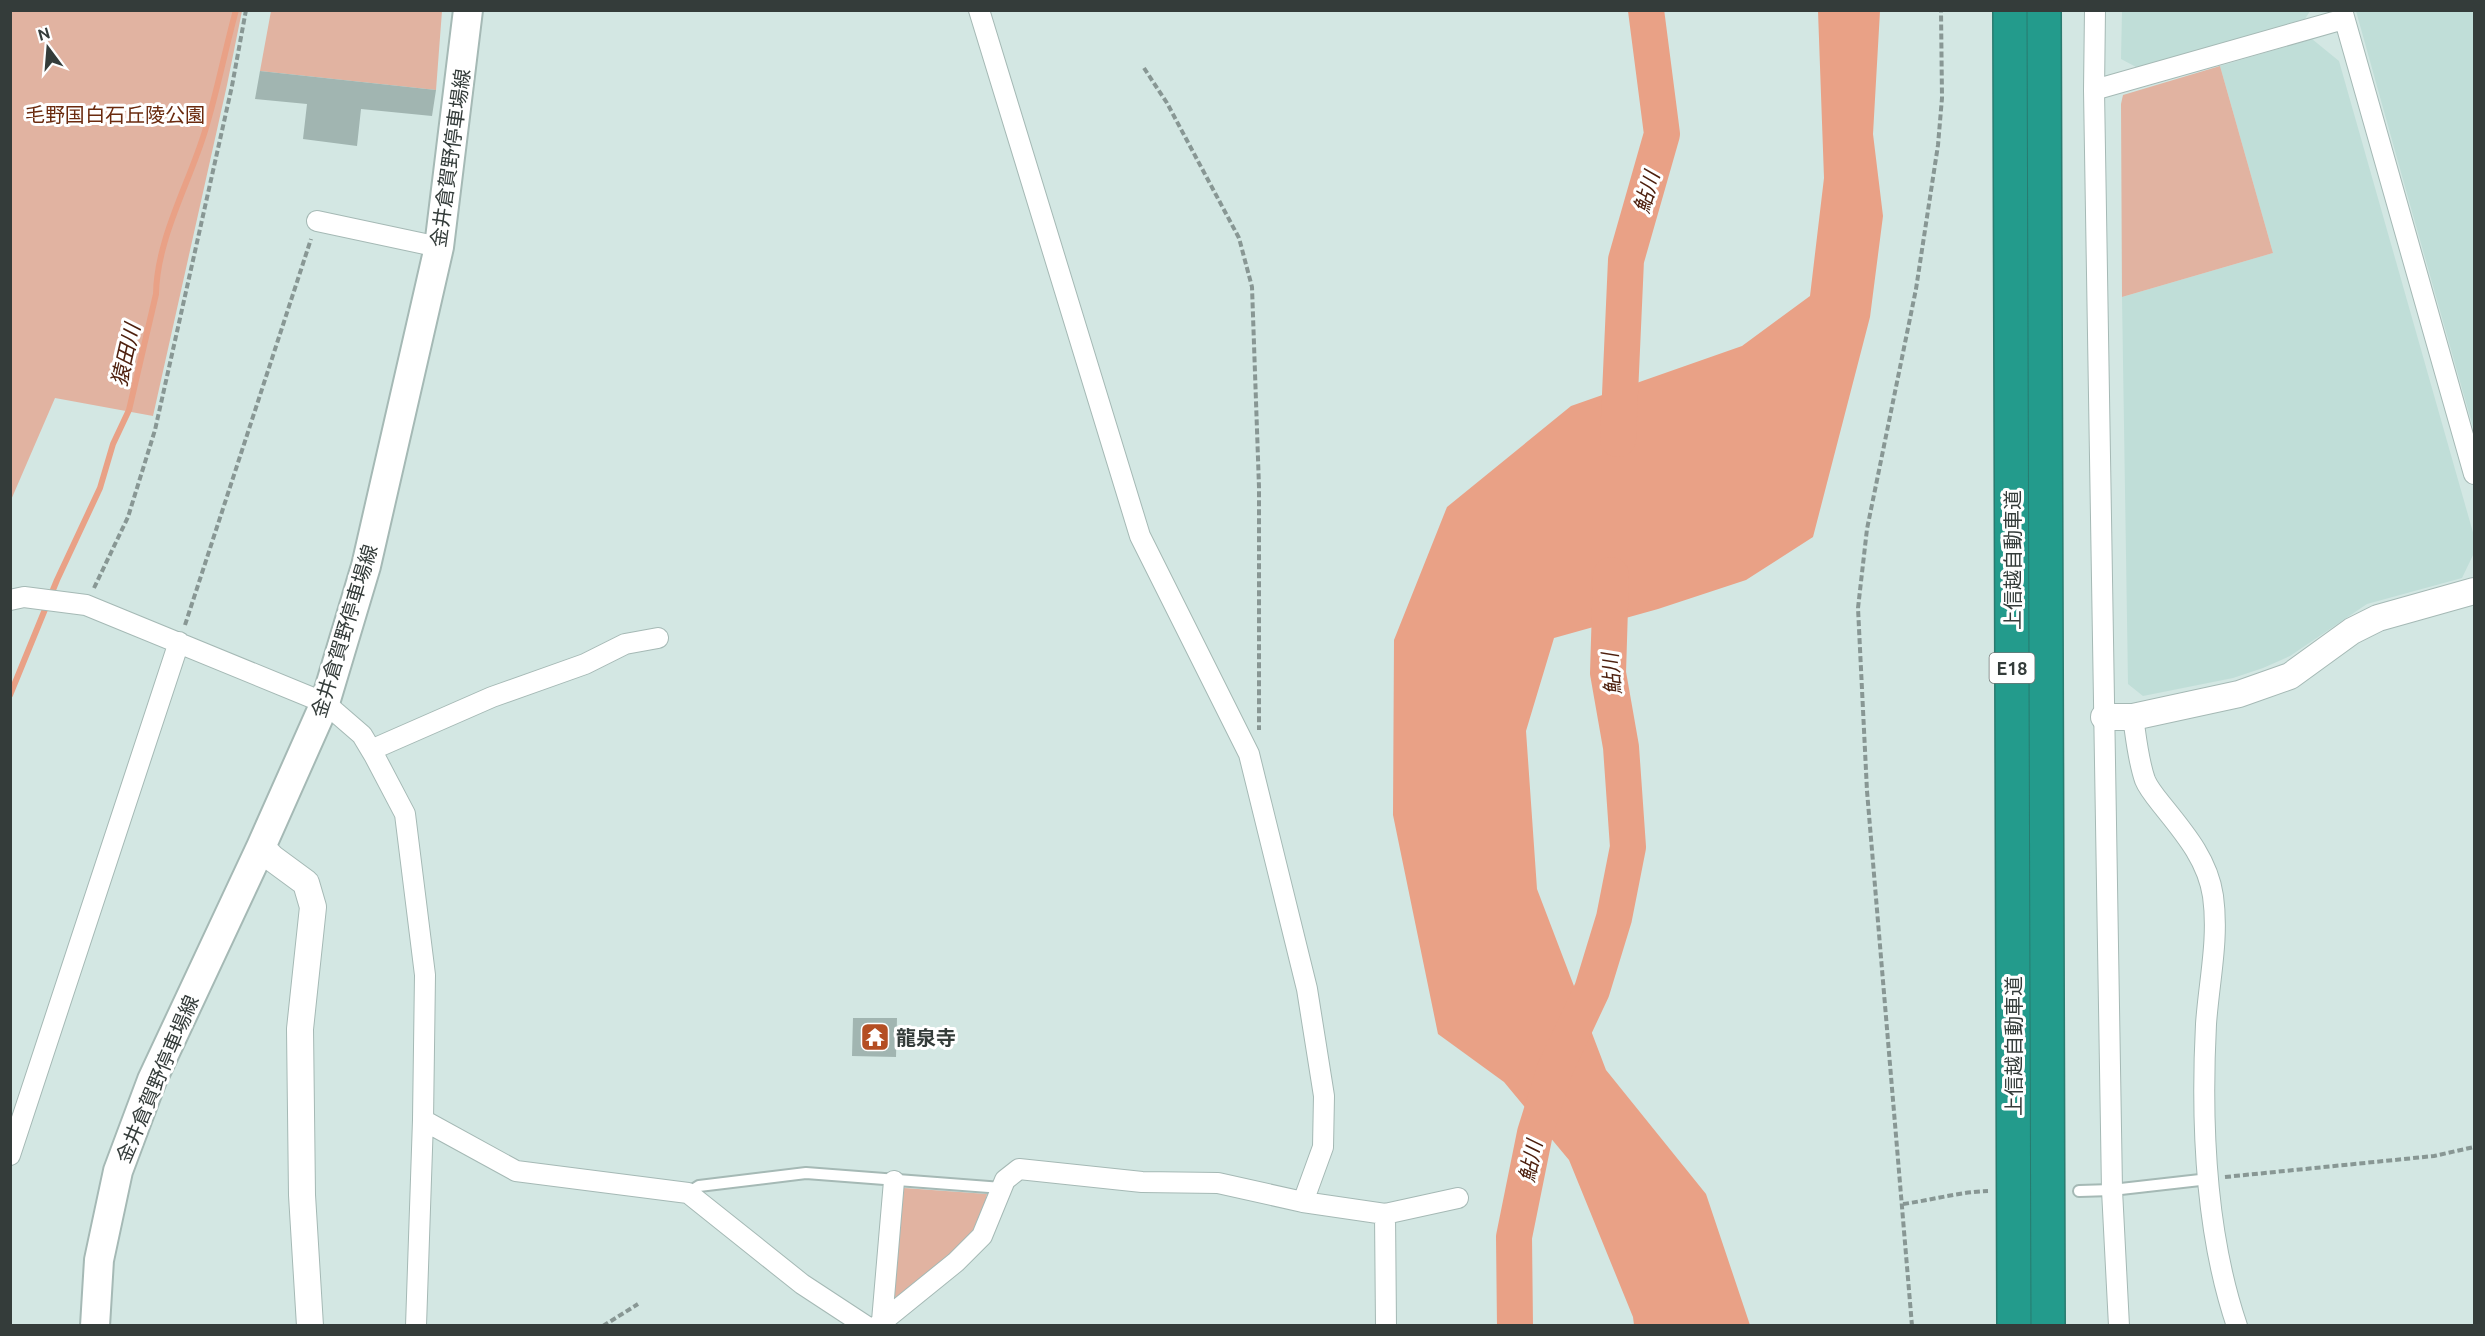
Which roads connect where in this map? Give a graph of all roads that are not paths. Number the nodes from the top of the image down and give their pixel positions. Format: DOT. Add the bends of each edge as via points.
graph roads {
  1 [pos="468,10"];
  2 [pos="979,10"];
  3 [pos="2010,10"];
  4 [pos="2044,10"];
  5 [pos="2095,10"];
  6 [pos="2343,15"];
  7 [pos="2094,90"];
  8 [pos="317,221"];
  9 [pos="439,247"];
  10 [pos="2475,474"];
  11 [pos="2475,591"];
  12 [pos="10,600"];
  13 [pos="658,638"];
  14 [pos="179,642"];
  15 [pos="325,703"];
  16 [pos="2104,717"];
  17 [pos="2133,717"];
  18 [pos="371,750"];
  19 [pos="261,847"];
  20 [pos="423,1120"];
  21 [pos="10,1155"];
  22 [pos="2209,1179"];
  23 [pos="894,1181"];
  24 [pos="1002,1188"];
  25 [pos="2112,1190"];
  26 [pos="2079,1191"];
  27 [pos="688,1193"];
  28 [pos="1458,1198"];
  29 [pos="1303,1202"];
  30 [pos="1385,1214"];
  31 [pos="875,1324"];
  32 [pos="96,1326"];
  33 [pos="310,1326"];
  34 [pos="416,1326"];
  35 [pos="1386,1326"];
  36 [pos="2014,1326"];
  37 [pos="2048,1326"];
  38 [pos="2119,1326"];
  39 [pos="2237,1326"];
  1 -- 9 [label="main road, 金井倉賀野停車場線"];
  2 -- 29 [label="street" via="1140,536 1249,754 1308,989 1324,1096 1323,1147"];
  3 -- 36 [label="highway, 上信越自動車道 / E18"];
  4 -- 37 [label="highway, 上信越自動車道 / E18"];
  5 -- 7 [label="street"];
  6 -- 7 [label="street"];
  6 -- 10 [label="street"];
  7 -- 16 [label="street"];
  8 -- 9 [label="street"];
  9 -- 15 [label="main road, 金井倉賀野停車場線" via="366,566"];
  11 -- 17 [label="street" via="2379,618 2352,631 2290,676 2239,694"];
  12 -- 14 [label="street" via="24,597 86,605"];
  13 -- 18 [label="street" via="625,644 585,664 492,697"];
  14 -- 15 [label="street"];
  14 -- 21 [label="street"];
  15 -- 18 [label="street" via="362,735"];
  15 -- 19 [label="main road, 金井倉賀野停車場線"];
  16 -- 17 [label="street"];
  16 -- 25 [label="street"];
  17 -- 22 [label="street" via="2145,781 2192,843 2207,872 2213,896 2215,934 2206,1022 2204,1127"];
  18 -- 20 [label="street" via="405,814 411,853 424,975"];
  19 -- 32 [label="main road, 金井倉賀野停車場線" via="152,1080 118,1171 99,1260"];
  19 -- 33 [label="street" via="306,883 313,907 300,1029 302,1195"];
  20 -- 27 [label="street" via="516,1171"];
  20 -- 34 [label="street"];
  22 -- 25 [label="lane"];
  22 -- 39 [label="street" via="2218,1256"];
  23 -- 24 [label="lane"];
  23 -- 27 [label="lane" via="806,1173 699,1186"];
  23 -- 31 [label="street"];
  24 -- 29 [label="street" via="1005,1180 1019,1169 1142,1182 1218,1183"];
  24 -- 31 [label="street" via="982,1236 956,1262"];
  25 -- 26 [label="lane"];
  25 -- 38 [label="street"];
  27 -- 31 [label="street" via="802,1284"];
  28 -- 30 [label="street"];
  29 -- 30 [label="street"];
  30 -- 35 [label="street"];
}
